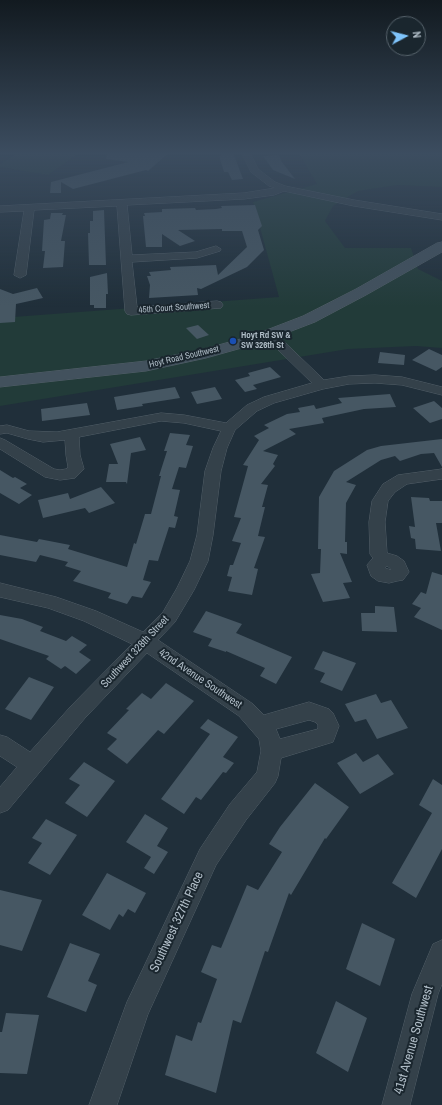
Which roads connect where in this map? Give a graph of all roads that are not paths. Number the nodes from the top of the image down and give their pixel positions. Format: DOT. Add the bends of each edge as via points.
graph roads {
  1 [pos="98,204"];
  2 [pos="122,204"];
  3 [pos="358,204"];
  4 [pos="29,208"];
  5 [pos="0,209"];
  6 [pos="442,217"];
  7 [pos="442,246"];
  8 [pos="216,249"];
  9 [pos="126,259"];
  10 [pos="20,275"];
  11 [pos="217,305"];
  12 [pos="263,337"];
  13 [pos="0,382"];
  14 [pos="321,385"];
  15 [pos="306,389"];
  16 [pos="442,392"];
  17 [pos="229,428"];
  18 [pos="0,430"];
  19 [pos="72,434"];
  20 [pos="0,443"];
  21 [pos="442,474"];
  22 [pos="382,560"];
  23 [pos="0,590"];
  24 [pos="146,642"];
  25 [pos="267,737"];
  26 [pos="0,744"];
  27 [pos="32,765"];
  28 [pos="2,798"];
  29 [pos="442,953"];
  30 [pos="102,1105"];
  31 [pos="396,1105"];
  1 -- 4 [label="street"];
  2 -- 9 [label="street"];
  3 -- 6 [label="street"];
  4 -- 5 [label="street"];
  4 -- 10 [label="street"];
  7 -- 12 [label="main road, Hoyt Road Southwest" via="309,319"];
  8 -- 9 [label="street" via="197,255"];
  9 -- 11 [label="street, 45th Court Southwest" via="131,311"];
  12 -- 13 [label="main road, Hoyt Road Southwest" via="146,366"];
  12 -- 14 [label="street"];
  12 -- 15 [label="street"];
  14 -- 15 [label="street"];
  14 -- 16 [label="street" via="375,379 402,381"];
  15 -- 17 [label="street" via="252,408"];
  17 -- 19 [label="street" via="161,417"];
  17 -- 24 [label="street, Southwest 328th Street" via="213,471 199,561 169,617"];
  18 -- 19 [label="street" via="7,429 43,437"];
  19 -- 20 [label="street" via="76,469 65,475 50,473"];
  21 -- 22 [label="street" via="403,479 390,488 380,501 377,522 379,554"];
  23 -- 24 [label="street, 42nd Avenue Southwest" via="50,602 90,616"];
  24 -- 25 [label="street, 42nd Avenue Southwest" via="246,710"];
  24 -- 27 [label="street, Southwest 328th Street" via="78,712"];
  25 -- 25 [label="street" via="326,736 329,726 326,718 309,711 291,715"];
  25 -- 30 [label="street, Southwest 327th Place" via="267,776 238,812 208,857 136,1011"];
  26 -- 27 [label="street"];
  27 -- 28 [label="street, Southwest 328th Street"];
  29 -- 31 [label="street, 41st Avenue Southwest" via="425,994"];
}
